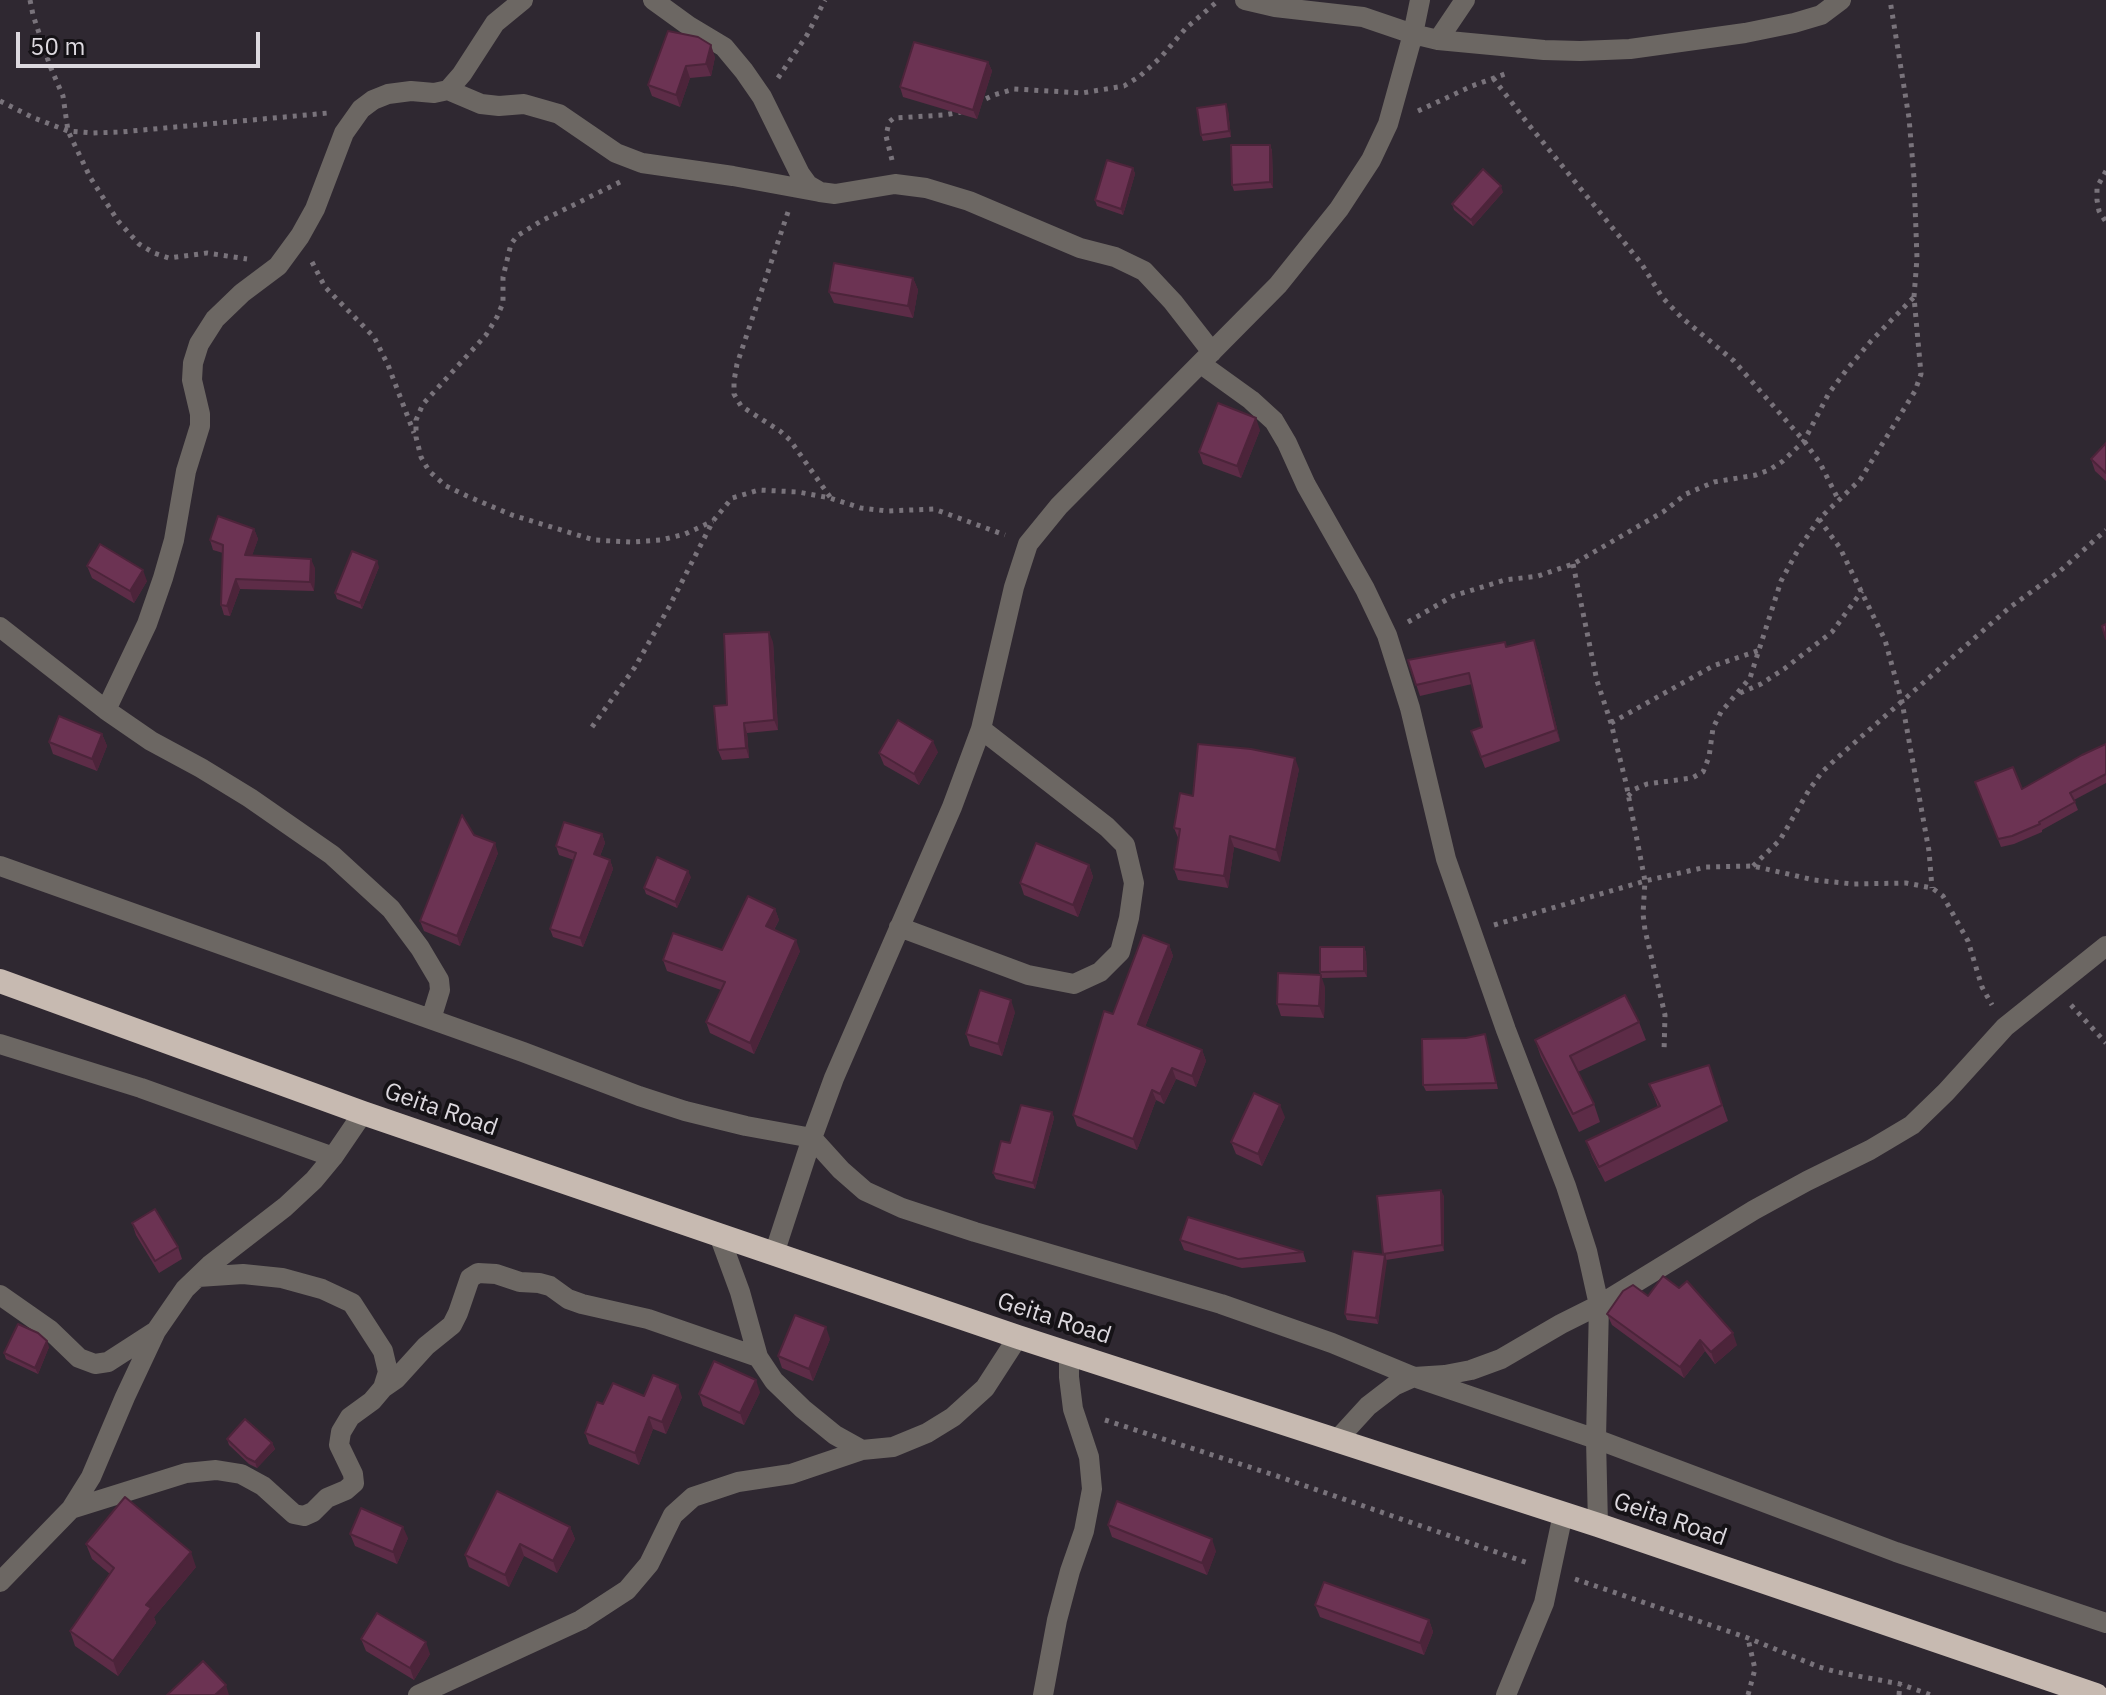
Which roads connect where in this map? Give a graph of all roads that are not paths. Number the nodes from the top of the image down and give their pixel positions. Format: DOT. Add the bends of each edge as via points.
graph roads {
  1 [pos="523,0"];
  2 [pos="653,0"];
  3 [pos="1245,0"];
  4 [pos="1420,0"];
  5 [pos="1465,0"];
  6 [pos="1841,0"];
  7 [pos="1413,34"];
  8 [pos="1438,40"];
  9 [pos="448,90"];
  10 [pos="820,192"];
  11 [pos="1206,358"];
  12 [pos="0,627"];
  13 [pos="106,710"];
  14 [pos="981,729"];
  15 [pos="0,866"];
  16 [pos="899,927"];
  17 [pos="2106,946"];
  18 [pos="0,981"];
  19 [pos="431,1019"];
  20 [pos="0,1044"];
  21 [pos="363,1113"];
  22 [pos="812,1138"];
  23 [pos="333,1157"];
  24 [pos="719,1235"];
  25 [pos="774,1254"];
  26 [pos="198,1277"];
  27 [pos="0,1295"];
  28 [pos="1599,1305"];
  29 [pos="156,1331"];
  30 [pos="1018,1337"];
  31 [pos="1069,1353"];
  32 [pos="758,1357"];
  33 [pos="1414,1377"];
  34 [pos="383,1388"];
  35 [pos="1596,1439"];
  36 [pos="1336,1441"];
  37 [pos="862,1450"];
  38 [pos="71,1509"];
  39 [pos="1563,1514"];
  40 [pos="1598,1525"];
  41 [pos="0,1582"];
  42 [pos="2106,1623"];
  43 [pos="418,1695"];
  44 [pos="1043,1695"];
  45 [pos="1506,1695"];
  46 [pos="2096,1695"];
  1 -- 9 [label="street" via="495,23"];
  2 -- 10 [label="street" via="724,47 762,97 800,174"];
  3 -- 7 [label="street" via="1363,17"];
  4 -- 7 [label="street"];
  5 -- 8 [label="street"];
  6 -- 8 [label="street" via="1821,15 1794,23 1630,49 1544,50"];
  7 -- 8 [label="street"];
  7 -- 11 [label="street" via="1388,124 1371,160 1278,285"];
  9 -- 10 [label="street" via="481,104 524,104 559,114 616,153 642,163"];
  9 -- 13 [label="street" via="388,94 361,109 344,133 300,236 278,266 215,319 199,344 192,380 200,426 174,540 147,624"];
  10 -- 11 [label="street" via="895,184 926,188 1115,257 1144,271 1173,302"];
  11 -- 14 [label="street" via="1028,544"];
  11 -- 28 [label="street" via="1274,421 1387,635 1446,859 1566,1186"];
  12 -- 13 [label="street"];
  13 -- 19 [label="street" via="332,855 391,909 439,980"];
  14 -- 16 [label="street"];
  14 -- 16 [label="street" via="1125,845 1134,883 1120,952 1100,972 1074,984 1028,975"];
  15 -- 19 [label="street"];
  16 -- 22 [label="street"];
  17 -- 28 [label="street" via="2005,1027 1912,1125 1754,1210"];
  18 -- 21 [label="highway, Geita Road"];
  19 -- 22 [label="street" via="673,1107"];
  20 -- 23 [label="street"];
  21 -- 23 [label="street"];
  21 -- 24 [label="highway, Geita Road"];
  22 -- 25 [label="street"];
  22 -- 33 [label="street" via="865,1191 902,1208 1221,1304"];
  23 -- 26 [label="street" via="285,1207"];
  24 -- 25 [label="highway, Geita Road"];
  24 -- 32 [label="street"];
  25 -- 30 [label="highway, Geita Road"];
  26 -- 29 [label="street"];
  26 -- 34 [label="street" via="282,1278 352,1303 383,1351 388,1372"];
  27 -- 29 [label="street" via="79,1358 95,1364 108,1362"];
  28 -- 33 [label="street" via="1501,1359 1471,1370"];
  28 -- 35 [label="street"];
  29 -- 38 [label="street" via="91,1477"];
  30 -- 31 [label="highway, Geita Road"];
  30 -- 37 [label="street" via="985,1388 953,1417 893,1447"];
  31 -- 36 [label="highway, Geita Road"];
  31 -- 44 [label="street" via="1073,1409 1089,1457 1092,1489"];
  32 -- 34 [label="street" via="648,1319 582,1304 550,1286 478,1273 470,1278 452,1325"];
  32 -- 37 [label="street" via="803,1409"];
  33 -- 35 [label="street"];
  33 -- 36 [label="street" via="1368,1406"];
  34 -- 38 [label="street" via="341,1432 339,1445 354,1483 309,1515 294,1514 273,1493 241,1474 216,1470 186,1473"];
  35 -- 40 [label="street"];
  35 -- 42 [label="street" via="1896,1552"];
  36 -- 39 [label="highway, Geita Road"];
  37 -- 43 [label="street" via="791,1474 738,1482 693,1497 673,1515 649,1564 627,1590 581,1620"];
  38 -- 41 [label="street"];
  39 -- 40 [label="highway, Geita Road"];
  39 -- 45 [label="street" via="1544,1603"];
  40 -- 46 [label="highway, Geita Road"];
}
